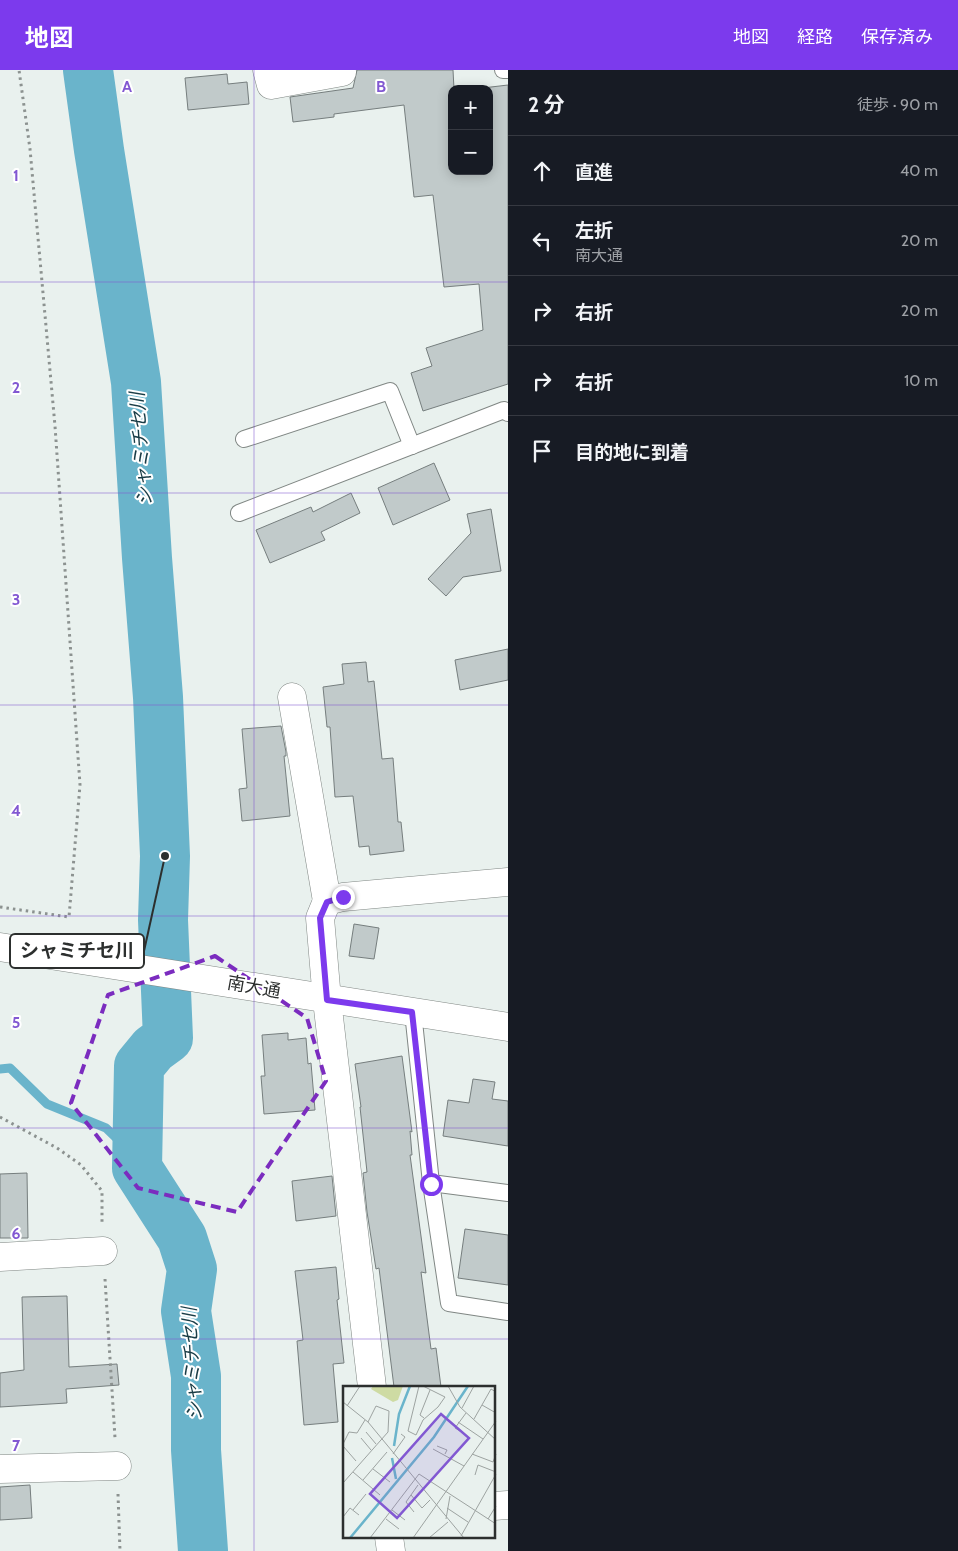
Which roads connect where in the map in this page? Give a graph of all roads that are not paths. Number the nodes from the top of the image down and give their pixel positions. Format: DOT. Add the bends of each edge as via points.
graph roads {
  1 [pos="267,70"];
  2 [pos="503,70"];
  3 [pos="508,70"];
  4 [pos="342,72"];
  5 [pos="508,413"];
  6 [pos="244,439"];
  7 [pos="412,446"];
  8 [pos="239,513"];
  9 [pos="292,697"];
  10 [pos="508,882"];
  11 [pos="327,902"];
  12 [pos="0,947"];
  13 [pos="327,1000"];
  14 [pos="412,1012"];
  15 [pos="508,1027"];
  16 [pos="431,1184"];
  17 [pos="508,1193"];
  18 [pos="103,1251"];
  19 [pos="0,1257"];
  20 [pos="508,1312"];
  21 [pos="372,1386"];
  22 [pos="117,1466"];
  23 [pos="0,1469"];
  24 [pos="389,1538"];
  25 [pos="391,1551"];
  1 -- 4 [label="street" via="271,85"];
  2 -- 3 [label="lane"];
  5 -- 7 [label="lane" via="504,410"];
  6 -- 7 [label="lane" via="390,392"];
  7 -- 8 [label="lane"];
  9 -- 11 [label="street"];
  10 -- 11 [label="street" via="343,897"];
  11 -- 13 [label="street" via="320,918"];
  12 -- 13 [label="street, 南大通"];
  13 -- 14 [label="street, 南大通"];
  13 -- 21 [label="street"];
  14 -- 15 [label="street, 南大通"];
  14 -- 16 [label="lane"];
  16 -- 17 [label="lane"];
  16 -- 20 [label="lane" via="449,1302"];
  18 -- 19 [label="street"];
  22 -- 23 [label="street"];
  24 -- 25 [label="street"];
}
